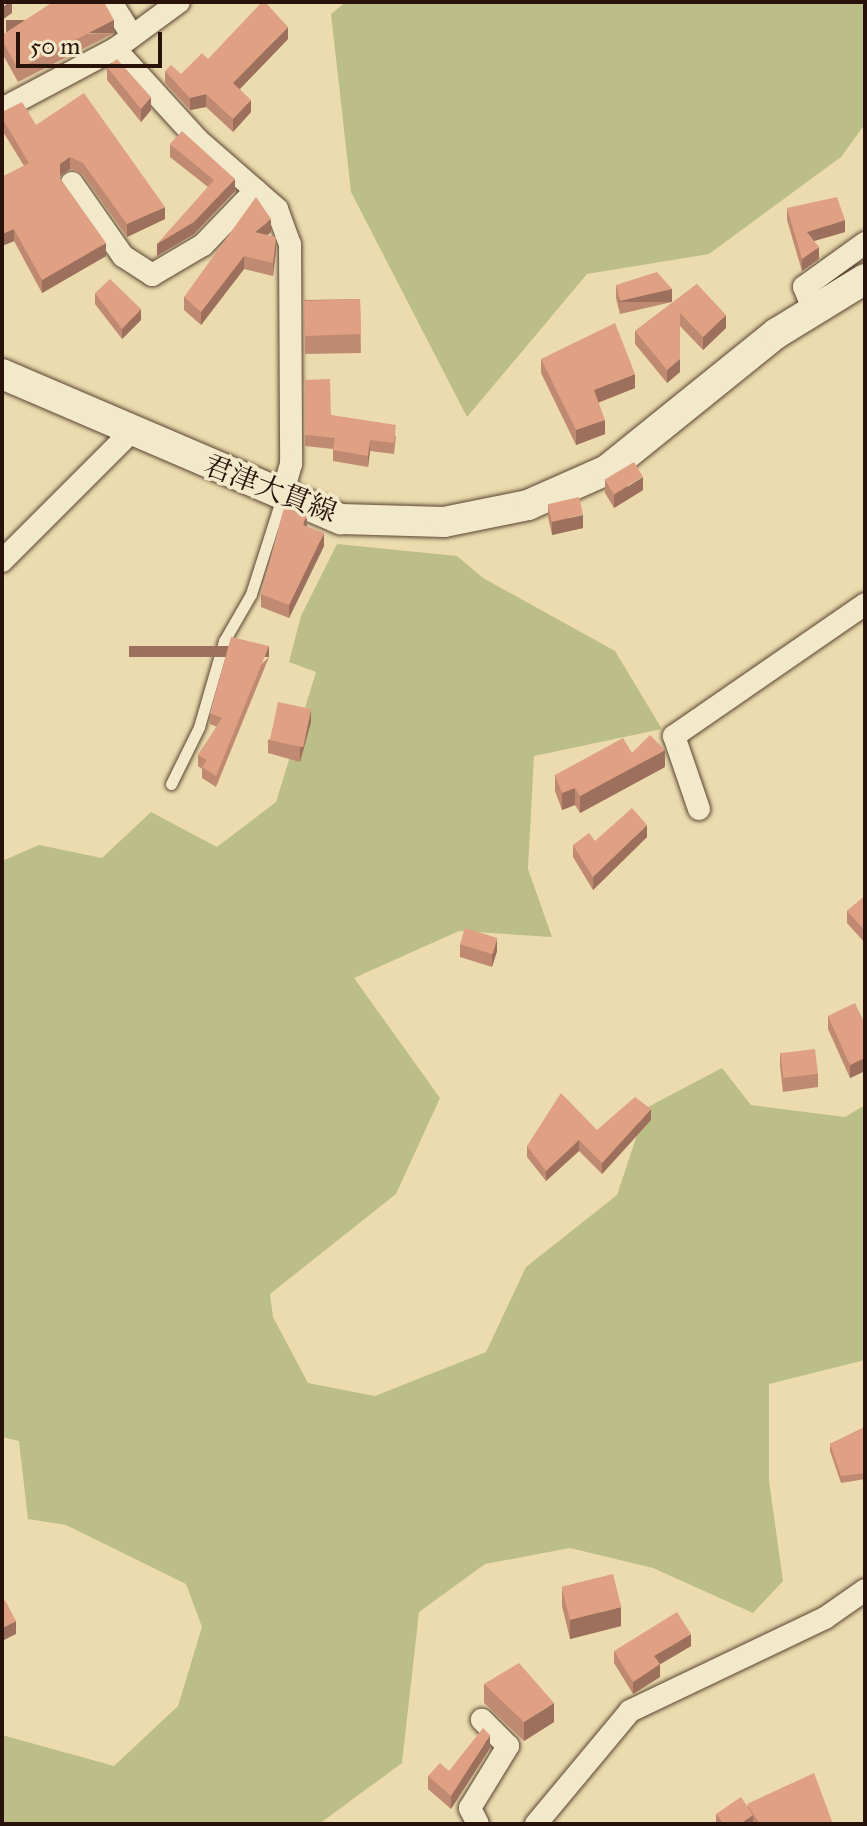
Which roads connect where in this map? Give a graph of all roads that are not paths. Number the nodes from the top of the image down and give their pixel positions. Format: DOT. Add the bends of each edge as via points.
graph roads {
  1 [pos="111,2"];
  2 [pos="179,2"];
  3 [pos="124,43"];
  4 [pos="2,109"];
  5 [pos="72,183"];
  6 [pos="256,190"];
  7 [pos="865,243"];
  8 [pos="865,279"];
  9 [pos="813,309"];
  10 [pos="2,374"];
  11 [pos="130,433"];
  12 [pos="282,496"];
  13 [pos="2,561"];
  14 [pos="865,604"];
  15 [pos="171,784"];
  16 [pos="699,809"];
  17 [pos="865,1590"];
  18 [pos="482,1720"];
  19 [pos="478,1824"];
  20 [pos="536,1824"];
  1 -- 3 [label="street"];
  2 -- 3 [label="street"];
  3 -- 4 [label="street"];
  3 -- 6 [label="street" via="198,140"];
  5 -- 6 [label="street" via="123,256 152,275 203,245"];
  6 -- 12 [label="street" via="277,209 290,244 291,464"];
  7 -- 9 [label="street" via="804,287"];
  8 -- 9 [label="main road, 君津大貫線"];
  9 -- 12 [label="main road, 君津大貫線" via="638,451 528,505 404,524 341,519"];
  10 -- 11 [label="main road, 君津大貫線"];
  11 -- 12 [label="main road, 君津大貫線"];
  11 -- 13 [label="street"];
  12 -- 15 [label="lane" via="251,594 224,641 199,727"];
  14 -- 16 [label="street" via="674,736"];
  17 -- 20 [label="street" via="825,1618 630,1711"];
  18 -- 19 [label="street" via="508,1746 470,1808"];
}
